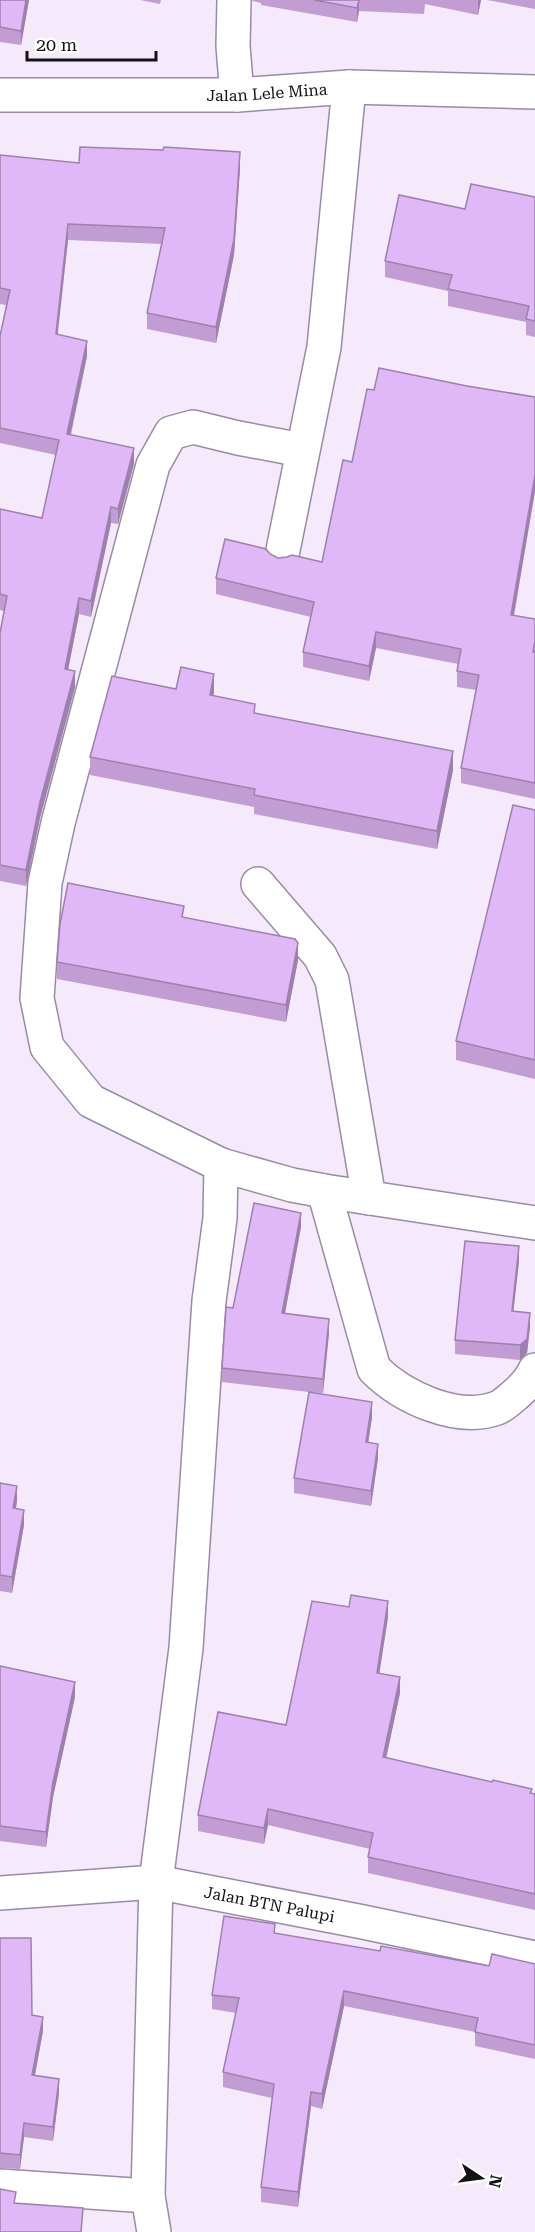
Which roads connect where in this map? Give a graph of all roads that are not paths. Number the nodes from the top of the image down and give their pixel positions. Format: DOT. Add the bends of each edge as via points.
graph roads {
  1 [pos="234,0"];
  2 [pos="349,87"];
  3 [pos="535,92"];
  4 [pos="0,95"];
  5 [pos="237,95"];
  6 [pos="302,450"];
  7 [pos="282,555"];
  8 [pos="258,884"];
  9 [pos="221,1165"];
  10 [pos="324,1191"];
  11 [pos="369,1198"];
  12 [pos="535,1223"];
  13 [pos="535,1370"];
  14 [pos="156,1882"];
  15 [pos="0,1893"];
  16 [pos="535,1958"];
  17 [pos="0,2186"];
  18 [pos="148,2196"];
  19 [pos="154,2232"];
  1 -- 5 [label="street"];
  2 -- 3 [label="street, Jalan Lele Mina"];
  2 -- 5 [label="street, Jalan Lele Mina"];
  2 -- 6 [label="street" via="324,347"];
  4 -- 5 [label="street, Jalan Lele Mina"];
  6 -- 7 [label="street"];
  6 -- 9 [label="street" via="193,427 171,433 153,465 45,884 37,998 46,1047 91,1101"];
  8 -- 11 [label="street" via="320,956 332,980"];
  9 -- 10 [label="street"];
  9 -- 14 [label="street" via="186,1648"];
  10 -- 11 [label="street"];
  10 -- 13 [label="street" via="374,1370 388,1384 417,1399 476,1413 499,1408 532,1379"];
  11 -- 12 [label="street"];
  14 -- 15 [label="street, Jalan BTN Palupi"];
  14 -- 16 [label="street, Jalan BTN Palupi"];
  14 -- 18 [label="street"];
  17 -- 18 [label="street"];
  18 -- 19 [label="street"];
}
